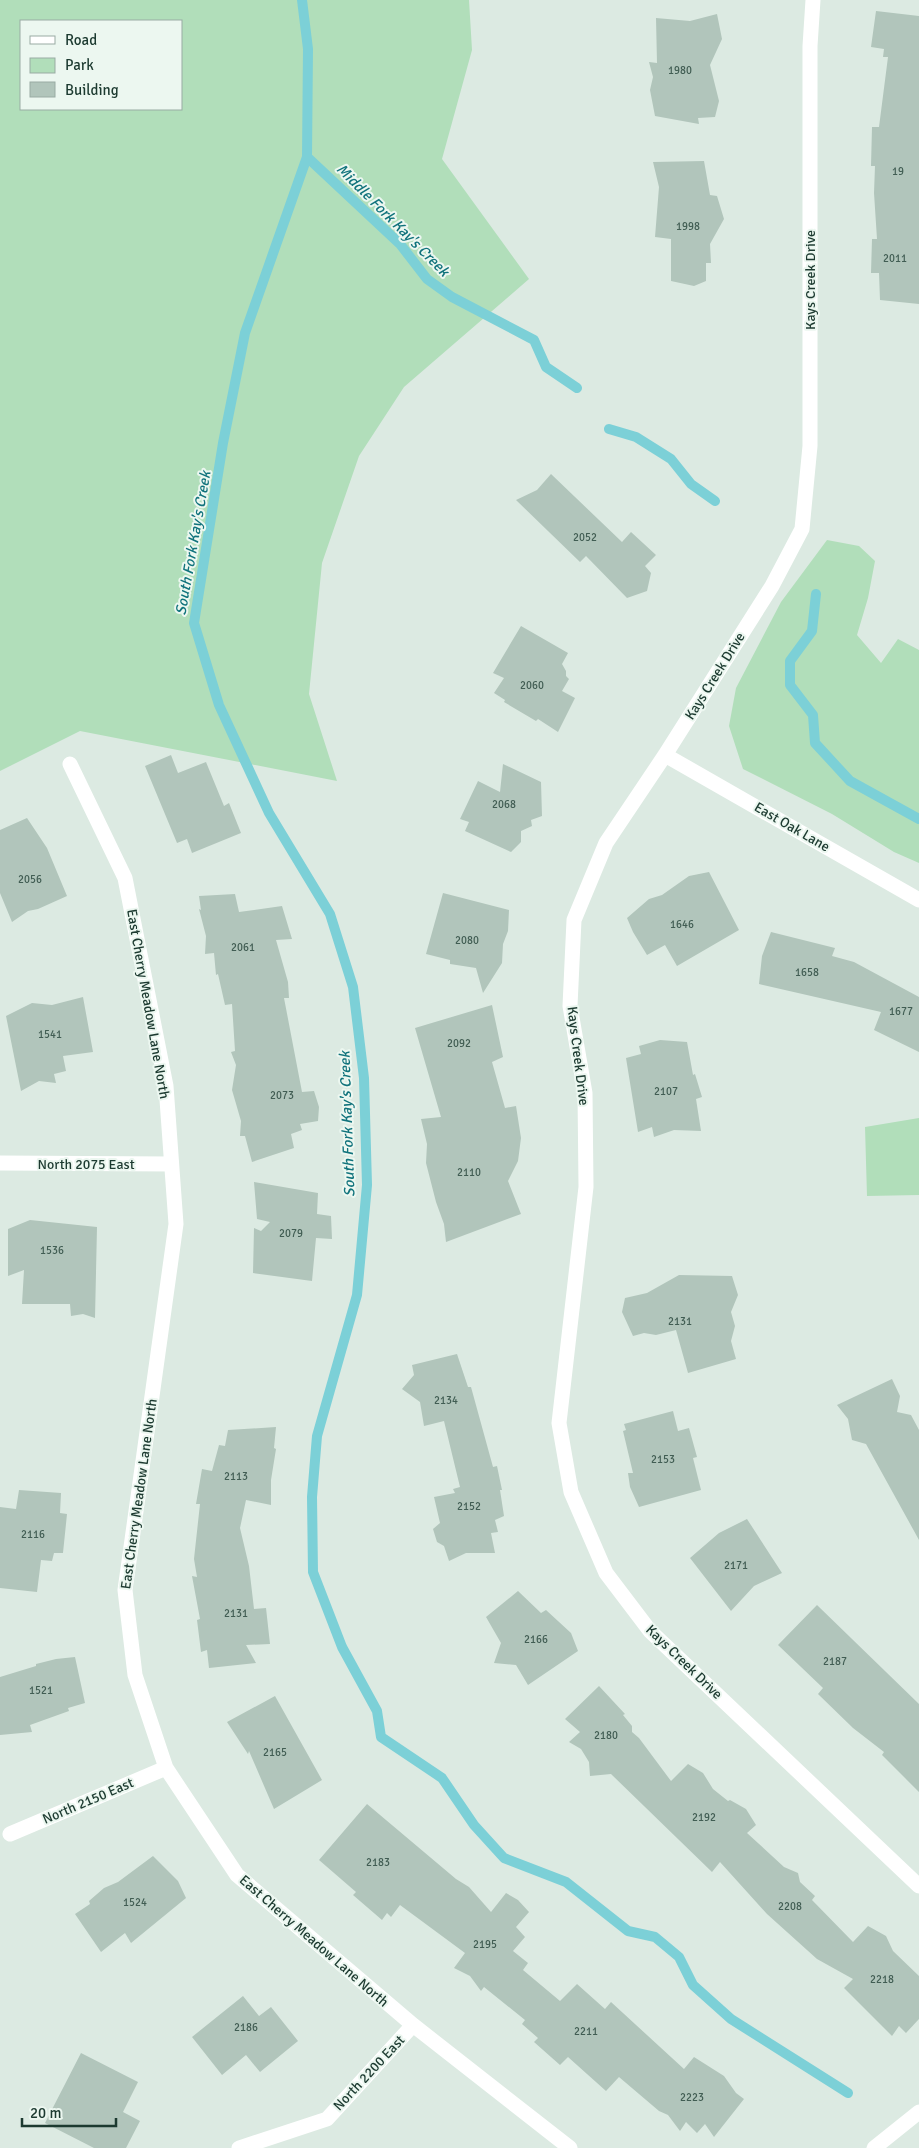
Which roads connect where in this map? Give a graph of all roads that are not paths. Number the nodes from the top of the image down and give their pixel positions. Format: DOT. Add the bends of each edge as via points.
graph roads {
  1 [pos="813,0"];
  2 [pos="665,755"];
  3 [pos="70,764"];
  4 [pos="919,900"];
  5 [pos="0,1163"];
  6 [pos="171,1164"];
  7 [pos="166,1768"];
  8 [pos="10,1834"];
  9 [pos="919,1886"];
  10 [pos="413,2025"];
  11 [pos="919,2112"];
  12 [pos="239,2148"];
  13 [pos="570,2148"];
  14 [pos="874,2148"];
  1 -- 2 [label="street, Kays Creek Drive" via="810,46 810,446 802,529 772,586"];
  2 -- 4 [label="street, East Oak Lane"];
  2 -- 9 [label="street, Kays Creek Drive" via="606,843 574,920 570,1006 585,1093 586,1187 559,1423 571,1492 606,1573 650,1631"];
  3 -- 6 [label="street, East Cherry Meadow Lane North" via="125,878 166,1086"];
  5 -- 6 [label="street, North 2075 East"];
  6 -- 7 [label="street, East Cherry Meadow Lane North" via="176,1224 125,1590 135,1675"];
  7 -- 8 [label="street, North 2150 East"];
  7 -- 10 [label="street, East Cherry Meadow Lane North" via="237,1875"];
  10 -- 12 [label="street, North 2200 East" via="327,2119"];
  10 -- 13 [label="street, East Cherry Meadow Lane North"];
  11 -- 14 [label="street"];
}
